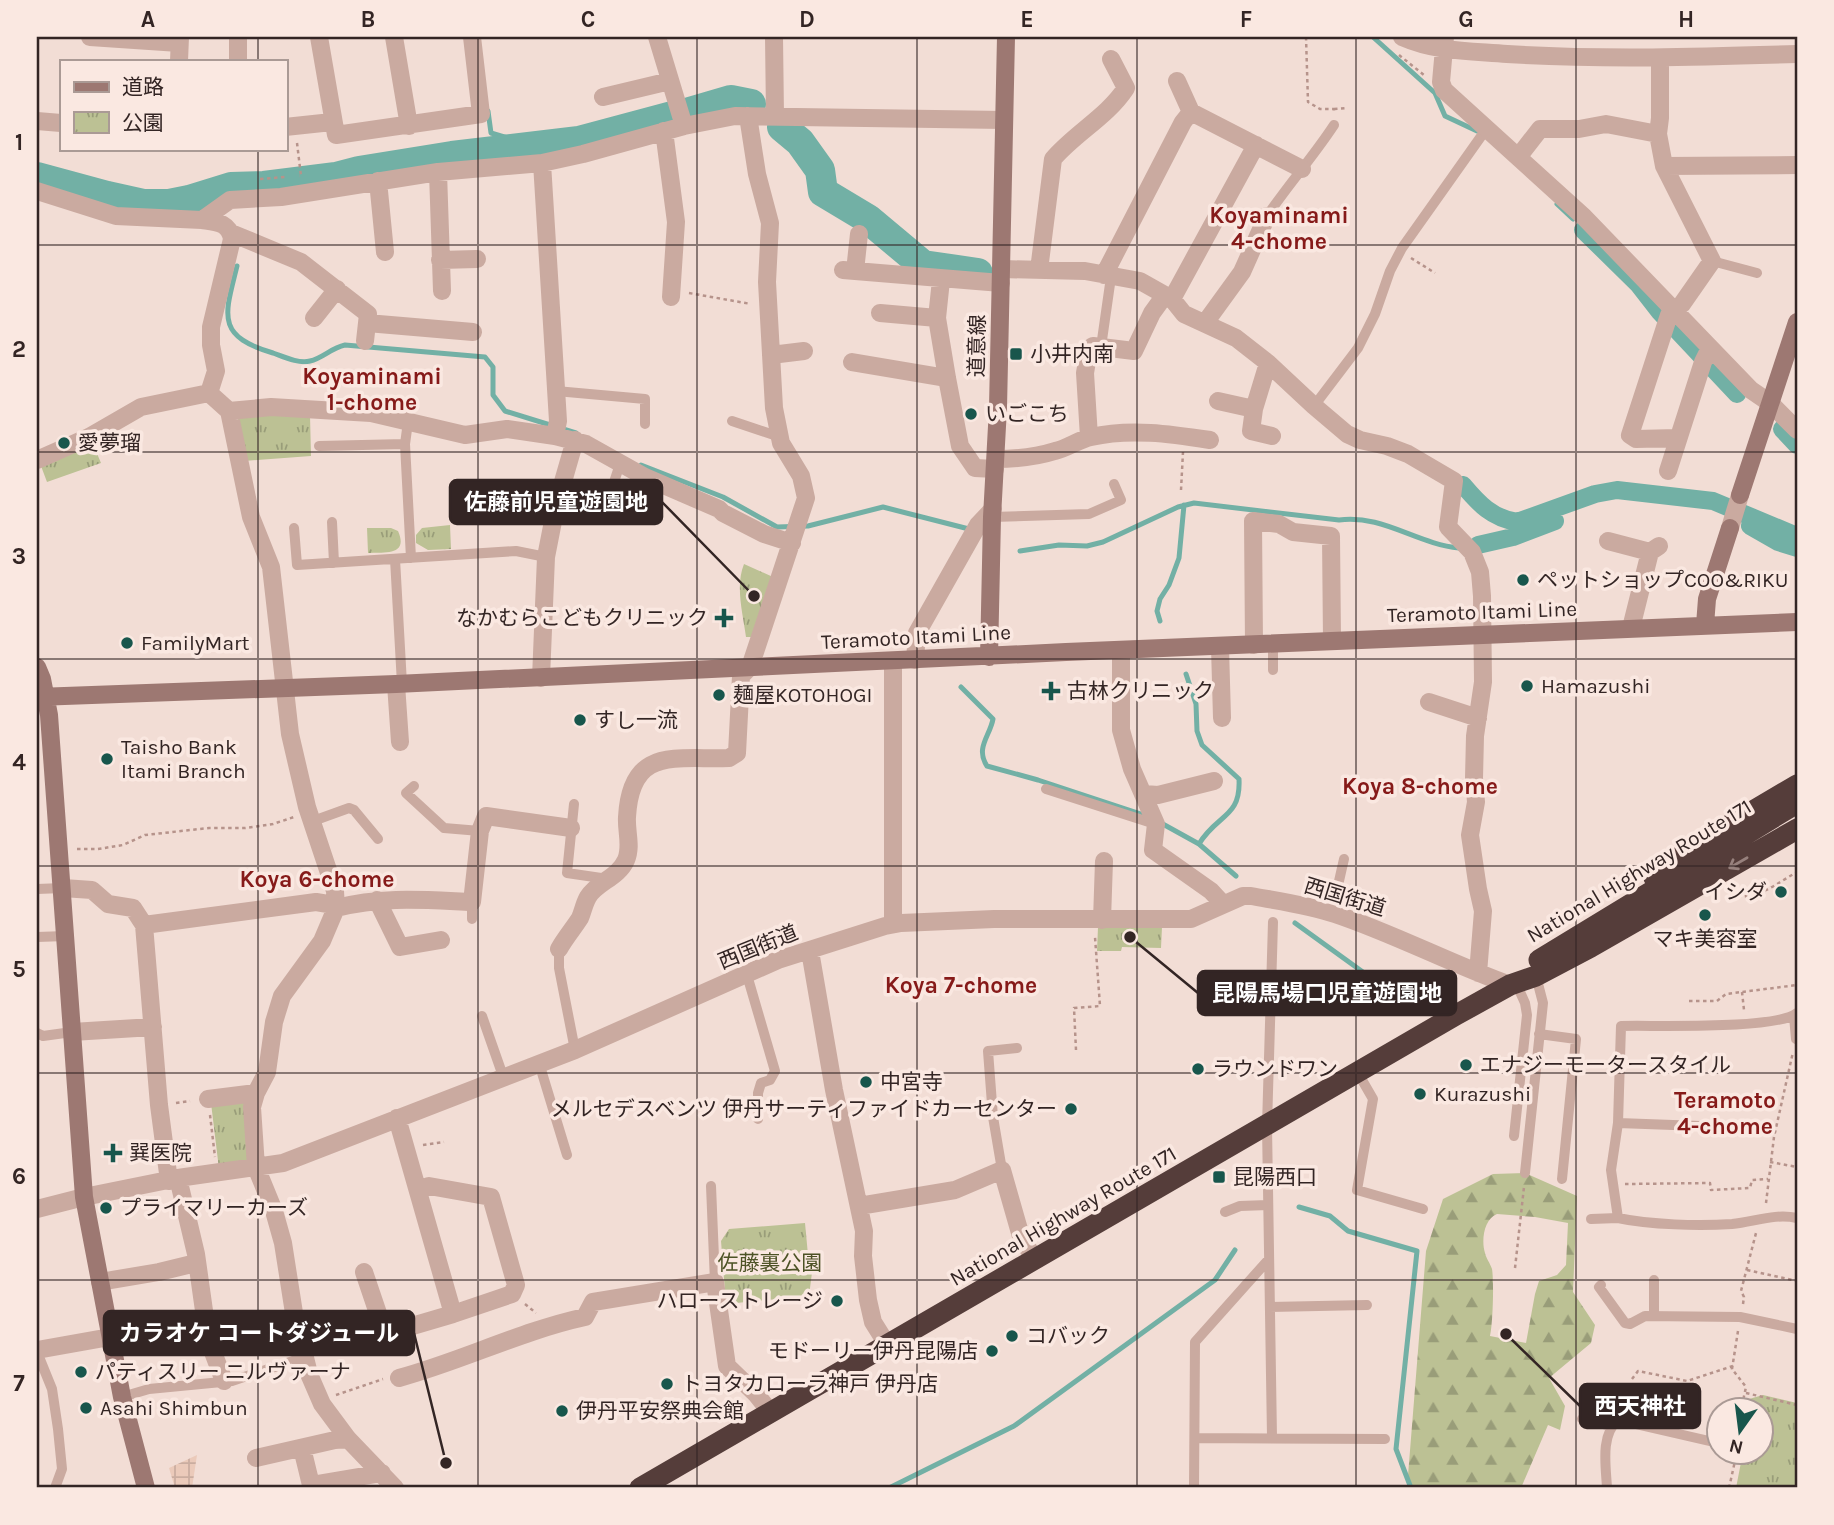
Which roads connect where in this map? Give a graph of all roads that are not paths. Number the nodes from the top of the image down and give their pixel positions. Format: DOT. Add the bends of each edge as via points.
graph roads {
  1 [pos="90,37"];
  2 [pos="238,37"];
  3 [pos="319,37"];
  4 [pos="394,37"];
  5 [pos="472,37"];
  6 [pos="657,37"];
  7 [pos="774,37"];
  8 [pos="1006,37"];
  9 [pos="1545,37"];
  10 [pos="180,40"];
  11 [pos="1397,43"];
  12 [pos="1444,43"];
  13 [pos="1797,54"];
  14 [pos="1544,56"];
  15 [pos="1660,58"];
  16 [pos="179,60"];
  17 [pos="238,60"];
  18 [pos="1111,60"];
  19 [pos="670,81"];
  20 [pos="1177,81"];
  21 [pos="603,97"];
  22 [pos="1191,112"];
  23 [pos="748,116"];
  24 [pos="775,116"];
  25 [pos="1004,120"];
  26 [pos="37,121"];
  27 [pos="332,122"];
  28 [pos="60,123"];
  29 [pos="1334,125"];
  30 [pos="290,126"];
  31 [pos="684,126"];
  32 [pos="409,127"];
  33 [pos="1488,128"];
  34 [pos="664,131"];
  35 [pos="1658,134"];
  36 [pos="1256,145"];
  37 [pos="1519,156"];
  38 [pos="542,163"];
  39 [pos="1797,165"];
  40 [pos="1664,166"];
  41 [pos="1302,169"];
  42 [pos="438,172"];
  43 [pos="378,181"];
  44 [pos="37,191"];
  45 [pos="1267,216"];
  46 [pos="202,220"];
  47 [pos="231,233"];
  48 [pos="859,234"];
  49 [pos="386,252"];
  50 [pos="477,259"];
  51 [pos="440,260"];
  52 [pos="1712,261"];
  53 [pos="1039,270"];
  54 [pos="1757,273"];
  55 [pos="1001,276"];
  56 [pos="1108,276"];
  57 [pos="941,279"];
  58 [pos="337,289"];
  59 [pos="442,291"];
  60 [pos="671,294"];
  61 [pos="1168,297"];
  62 [pos="880,313"];
  63 [pos="1670,316"];
  64 [pos="314,318"];
  65 [pos="937,318"];
  66 [pos="1797,322"];
  67 [pos="1205,323"];
  68 [pos="473,332"];
  69 [pos="1101,347"];
  70 [pos="804,351"];
  71 [pos="771,355"];
  72 [pos="1707,355"];
  73 [pos="1268,363"];
  74 [pos="1790,368"];
  75 [pos="860,369"];
  76 [pos="947,379"];
  77 [pos="556,391"];
  78 [pos="209,393"];
  79 [pos="1217,401"];
  80 [pos="1770,403"];
  81 [pos="1314,407"];
  82 [pos="1254,410"];
  83 [pos="229,411"];
  84 [pos="732,421"];
  85 [pos="408,422"];
  86 [pos="645,424"];
  87 [pos="1797,430"];
  88 [pos="555,436"];
  89 [pos="1272,436"];
  90 [pos="780,437"];
  91 [pos="1089,437"];
  92 [pos="1678,438"];
  93 [pos="575,440"];
  94 [pos="1210,440"];
  95 [pos="405,444"];
  96 [pos="319,446"];
  97 [pos="37,460"];
  98 [pos="620,464"];
  99 [pos="996,464"];
  100 [pos="1668,471"];
  101 [pos="1114,484"];
  102 [pos="1741,495"];
  103 [pos="608,500"];
  104 [pos="993,513"];
  105 [pos="332,522"];
  106 [pos="294,528"];
  107 [pos="1730,528"];
  108 [pos="1608,541"];
  109 [pos="792,543"];
  110 [pos="547,557"];
  111 [pos="411,558"];
  112 [pos="395,559"];
  113 [pos="334,563"];
  114 [pos="1797,622"];
  115 [pos="1705,625"];
  116 [pos="1631,628"];
  117 [pos="1482,635"];
  118 [pos="1332,641"];
  119 [pos="1273,644"];
  120 [pos="1254,645"];
  121 [pos="1220,647"];
  122 [pos="1121,650"];
  123 [pos="989,657"];
  124 [pos="915,660"];
  125 [pos="893,661"];
  126 [pos="37,667"];
  127 [pos="750,667"];
  128 [pos="1273,670"];
  129 [pos="541,678"];
  130 [pos="399,684"];
  131 [pos="283,688"];
  132 [pos="41,697"];
  133 [pos="1429,702"];
  134 [pos="1222,718"];
  135 [pos="1478,718"];
  136 [pos="403,737"];
  137 [pos="1214,781"];
  138 [pos="1797,785"];
  139 [pos="1046,789"];
  140 [pos="407,793"];
  141 [pos="1144,794"];
  142 [pos="1797,803"];
  143 [pos="575,804"];
  144 [pos="311,817"];
  145 [pos="1156,824"];
  146 [pos="570,828"];
  147 [pos="1797,828"];
  148 [pos="480,831"];
  149 [pos="378,839"];
  150 [pos="1344,859"];
  151 [pos="1104,861"];
  152 [pos="610,879"];
  153 [pos="63,888"];
  154 [pos="37,889"];
  155 [pos="377,900"];
  156 [pos="1223,904"];
  157 [pos="336,908"];
  158 [pos="1332,912"];
  159 [pos="1608,918"];
  160 [pos="1098,920"];
  161 [pos="1273,922"];
  162 [pos="893,924"];
  163 [pos="144,925"];
  164 [pos="66,936"];
  165 [pos="37,937"];
  166 [pos="441,940"];
  167 [pos="559,949"];
  168 [pos="810,951"];
  169 [pos="1478,973"];
  170 [pos="747,975"];
  171 [pos="1521,981"];
  172 [pos="1796,1015"];
  173 [pos="481,1016"];
  174 [pos="152,1027"];
  175 [pos="72,1032"];
  176 [pos="37,1033"];
  177 [pos="1539,1034"];
  178 [pos="1796,1039"];
  179 [pos="1017,1048"];
  180 [pos="575,1050"];
  181 [pos="539,1063"];
  182 [pos="1358,1073"];
  183 [pos="503,1076"];
  184 [pos="256,1093"];
  185 [pos="208,1099"];
  186 [pos="397,1118"];
  187 [pos="758,1119"];
  188 [pos="1618,1123"];
  189 [pos="1267,1126"];
  190 [pos="1728,1127"];
  191 [pos="1514,1136"];
  192 [pos="567,1156"];
  193 [pos="256,1167"];
  194 [pos="1002,1170"];
  195 [pos="1525,1173"];
  196 [pos="1562,1179"];
  197 [pos="174,1180"];
  198 [pos="711,1186"];
  199 [pos="418,1190"];
  200 [pos="84,1197"];
  201 [pos="1268,1205"];
  202 [pos="859,1206"];
  203 [pos="37,1209"];
  204 [pos="1423,1209"];
  205 [pos="1225,1212"];
  206 [pos="1618,1218"];
  207 [pos="1797,1218"];
  208 [pos="1591,1219"];
  209 [pos="1269,1259"];
  210 [pos="1036,1260"];
  211 [pos="196,1263"];
  212 [pos="364,1272"];
  213 [pos="1654,1280"];
  214 [pos="100,1282"];
  215 [pos="715,1282"];
  216 [pos="1601,1285"];
  217 [pos="1367,1305"];
  218 [pos="1270,1307"];
  219 [pos="453,1314"];
  220 [pos="1654,1316"];
  221 [pos="1797,1329"];
  222 [pos="110,1337"];
  223 [pos="888,1346"];
  224 [pos="37,1351"];
  225 [pos="304,1357"];
  226 [pos="399,1378"];
  227 [pos="224,1381"];
  228 [pos="1623,1390"];
  229 [pos="1667,1394"];
  230 [pos="122,1397"];
  231 [pos="771,1413"];
  232 [pos="1582,1419"];
  233 [pos="1613,1424"];
  234 [pos="1658,1429"];
  235 [pos="1272,1437"];
  236 [pos="1195,1438"];
  237 [pos="348,1439"];
  238 [pos="1385,1439"];
  239 [pos="1704,1440"];
  240 [pos="302,1448"];
  241 [pos="256,1458"];
  242 [pos="382,1473"];
  243 [pos="55,1488"];
  244 [pos="146,1488"];
  245 [pos="395,1488"];
  246 [pos="640,1488"];
  247 [pos="1194,1488"];
  248 [pos="1607,1488"];
  1 -- 10 [label="street"];
  2 -- 17 [label="street"];
  3 -- 27 [label="street"];
  4 -- 32 [label="street"];
  5 -- 32 [label="street" via="481,114"];
  6 -- 19 [label="street"];
  7 -- 24 [label="street"];
  8 -- 25 [label="main road, 道意線"];
  9 -- 14 [label="street"];
  10 -- 16 [label="street"];
  11 -- 12 [label="street"];
  12 -- 14 [label="street"];
  12 -- 33 [label="street" via="1444,90"];
  13 -- 15 [label="street"];
  14 -- 15 [label="street"];
  15 -- 35 [label="street"];
  18 -- 53 [label="street" via="1126,88 1053,159"];
  19 -- 21 [label="street"];
  19 -- 31 [label="street"];
  20 -- 22 [label="street"];
  22 -- 36 [label="street"];
  22 -- 56 [label="street"];
  23 -- 24 [label="street"];
  23 -- 31 [label="street"];
  23 -- 71 [label="street" via="770,223"];
  24 -- 25 [label="street"];
  25 -- 55 [label="main road, 道意線"];
  26 -- 28 [label="street"];
  27 -- 30 [label="street"];
  27 -- 32 [label="street" via="336,135"];
  29 -- 41 [label="lane"];
  31 -- 34 [label="street"];
  33 -- 37 [label="street"];
  33 -- 81 [label="lane" via="1400,252 1358,348"];
  34 -- 38 [label="street"];
  34 -- 60 [label="street" via="676,222"];
  35 -- 37 [label="street" via="1606,124 1540,130"];
  35 -- 40 [label="street"];
  36 -- 41 [label="street"];
  36 -- 61 [label="street"];
  37 -- 63 [label="street" via="1584,217"];
  38 -- 42 [label="street"];
  38 -- 77 [label="street"];
  39 -- 40 [label="street"];
  40 -- 52 [label="street"];
  41 -- 45 [label="lane"];
  42 -- 43 [label="street"];
  42 -- 51 [label="street"];
  43 -- 46 [label="street" via="281,197 230,200"];
  43 -- 49 [label="street"];
  44 -- 46 [label="street" via="116,216"];
  45 -- 67 [label="street" via="1242,271"];
  46 -- 47 [label="street" via="221,223"];
  47 -- 58 [label="street" via="301,262"];
  47 -- 78 [label="street" via="212,327 216,371"];
  48 -- 57 [label="street" via="849,270 888,281"];
  50 -- 51 [label="street"];
  51 -- 59 [label="street"];
  52 -- 54 [label="lane"];
  52 -- 63 [label="street"];
  53 -- 55 [label="street"];
  53 -- 56 [label="street"];
  55 -- 57 [label="street"];
  55 -- 99 [label="main road, 道意線"];
  56 -- 61 [label="street" via="1140,281"];
  56 -- 69 [label="lane"];
  57 -- 65 [label="street"];
  58 -- 64 [label="street"];
  58 -- 68 [label="street" via="368,314 366,332"];
  61 -- 67 [label="street" via="1184,314"];
  61 -- 69 [label="street" via="1152,313 1134,351"];
  62 -- 65 [label="street"];
  63 -- 72 [label="street"];
  63 -- 92 [label="street" via="1630,435 1636,439"];
  65 -- 76 [label="street"];
  66 -- 74 [label="main road"];
  67 -- 73 [label="street" via="1236,338"];
  69 -- 91 [label="street" via="1088,349 1086,357"];
  70 -- 71 [label="street"];
  71 -- 90 [label="street"];
  72 -- 80 [label="street"];
  72 -- 92 [label="street"];
  73 -- 81 [label="street"];
  73 -- 82 [label="street"];
  74 -- 80 [label="main road"];
  75 -- 76 [label="street"];
  76 -- 99 [label="street" via="960,446 975,468"];
  77 -- 86 [label="lane" via="645,399"];
  77 -- 88 [label="street"];
  78 -- 83 [label="street"];
  78 -- 97 [label="street" via="141,407"];
  79 -- 82 [label="street"];
  80 -- 87 [label="street"];
  80 -- 102 [label="main road"];
  81 -- 117 [label="street" via="1353,437 1408,454 1454,481 1448,527 1472,552 1480,572"];
  82 -- 89 [label="street" via="1251,431"];
  83 -- 85 [label="street" via="271,407 371,413"];
  83 -- 131 [label="street" via="251,517 271,567"];
  84 -- 90 [label="lane"];
  85 -- 88 [label="street" via="465,435 507,429"];
  85 -- 95 [label="lane"];
  88 -- 93 [label="street"];
  90 -- 109 [label="street" via="805,486 806,498"];
  91 -- 94 [label="street" via="1133,433"];
  91 -- 99 [label="street" via="1057,451"];
  92 -- 100 [label="street"];
  93 -- 98 [label="street"];
  93 -- 110 [label="street"];
  95 -- 96 [label="lane"];
  95 -- 111 [label="lane"];
  98 -- 103 [label="lane"];
  98 -- 109 [label="street" via="764,534"];
  99 -- 104 [label="main road, 道意線"];
  101 -- 104 [label="lane" via="1121,500 1089,514"];
  102 -- 107 [label="street"];
  104 -- 123 [label="main road, 道意線"];
  104 -- 124 [label="street" via="978,525 917,633"];
  105 -- 113 [label="lane"];
  106 -- 113 [label="lane" via="297,565"];
  107 -- 115 [label="main road" via="1707,599"];
  108 -- 116 [label="street" via="1655,549"];
  109 -- 127 [label="street"];
  110 -- 111 [label="lane" via="516,551"];
  110 -- 129 [label="street"];
  111 -- 112 [label="lane"];
  112 -- 113 [label="lane"];
  112 -- 130 [label="lane"];
  114 -- 115 [label="main road, Teramoto Itami Line"];
  115 -- 116 [label="main road, Teramoto Itami Line"];
  116 -- 117 [label="main road, Teramoto Itami Line"];
  117 -- 118 [label="main road, Teramoto Itami Line"];
  117 -- 135 [label="street"];
  118 -- 119 [label="main road, Teramoto Itami Line"];
  118 -- 120 [label="street" via="1331,536 1253,521"];
  119 -- 120 [label="main road, Teramoto Itami Line"];
  119 -- 128 [label="lane"];
  120 -- 121 [label="main road, Teramoto Itami Line"];
  121 -- 122 [label="main road, Teramoto Itami Line"];
  121 -- 134 [label="street"];
  122 -- 123 [label="main road, Teramoto Itami Line"];
  122 -- 141 [label="street" via="1122,730"];
  123 -- 124 [label="main road, Teramoto Itami Line"];
  124 -- 125 [label="main road, Teramoto Itami Line"];
  125 -- 127 [label="main road, Teramoto Itami Line"];
  125 -- 162 [label="street"];
  126 -- 132 [label="main road"];
  127 -- 129 [label="main road, Teramoto Itami Line"];
  127 -- 152 [label="street" via="741,676 737,753 729,758 646,766 635,779 628,800 626,860"];
  129 -- 130 [label="main road, Teramoto Itami Line"];
  130 -- 131 [label="main road, Teramoto Itami Line"];
  130 -- 136 [label="street"];
  131 -- 132 [label="main road, Teramoto Itami Line"];
  131 -- 144 [label="street"];
  132 -- 153 [label="main road"];
  133 -- 135 [label="street"];
  135 -- 169 [label="street" via="1476,802 1470,835 1483,911"];
  137 -- 141 [label="street" via="1158,795"];
  138 -- 159 [label="highway" via="1692,846"];
  139 -- 145 [label="lane"];
  140 -- 148 [label="lane" via="444,828"];
  141 -- 145 [label="street"];
  142 -- 159 [label="highway, National Highway Route 171"];
  143 -- 146 [label="lane"];
  144 -- 149 [label="lane" via="349,808"];
  144 -- 157 [label="street" via="335,891"];
  145 -- 156 [label="street" via="1156,854"];
  146 -- 148 [label="street" via="486,816"];
  146 -- 152 [label="lane" via="567,873"];
  147 -- 171 [label="highway, National Highway Route 171, one-way" via="1634,923"];
  148 -- 155 [label="street" via="472,911 411,895"];
  150 -- 158 [label="lane"];
  151 -- 160 [label="street"];
  152 -- 167 [label="street" via="588,896"];
  153 -- 154 [label="lane"];
  153 -- 163 [label="street" via="92,890 108,904 133,908"];
  153 -- 164 [label="main road"];
  155 -- 157 [label="street"];
  155 -- 166 [label="street" via="400,954"];
  156 -- 158 [label="street, 西国街道" via="1251,896"];
  156 -- 160 [label="street, 西国街道" via="1191,919"];
  157 -- 163 [label="street" via="316,902"];
  157 -- 184 [label="street" via="322,941 282,996 267,1072"];
  158 -- 169 [label="street, 西国街道"];
  159 -- 171 [label="highway, National Highway Route 171" via="1531,965"];
  160 -- 162 [label="street, 西国街道"];
  161 -- 189 [label="lane"];
  162 -- 168 [label="street, 西国街道"];
  163 -- 174 [label="street"];
  164 -- 165 [label="lane"];
  164 -- 175 [label="main road"];
  167 -- 180 [label="lane"];
  168 -- 170 [label="street, 西国街道"];
  168 -- 202 [label="street"];
  169 -- 171 [label="street, 西国街道"];
  170 -- 180 [label="street, 西国街道"];
  170 -- 187 [label="lane" via="775,1071 770,1080 761,1083"];
  171 -- 177 [label="lane" via="1543,1003"];
  171 -- 182 [label="highway, National Highway Route 171"];
  171 -- 191 [label="lane" via="1527,1015"];
  172 -- 178 [label="lane"];
  172 -- 188 [label="lane" via="1745,1024 1621,1026"];
  173 -- 183 [label="lane"];
  174 -- 175 [label="street"];
  174 -- 197 [label="street" via="159,1105"];
  175 -- 176 [label="lane"];
  175 -- 200 [label="main road"];
  177 -- 195 [label="lane"];
  177 -- 196 [label="lane" via="1576,1040"];
  179 -- 194 [label="lane" via="988,1051"];
  180 -- 181 [label="street, 西国街道"];
  181 -- 183 [label="street, 西国街道"];
  181 -- 192 [label="lane"];
  182 -- 189 [label="highway, National Highway Route 171"];
  182 -- 204 [label="lane" via="1373,1099 1356,1197"];
  183 -- 186 [label="street, 西国街道"];
  184 -- 185 [label="street"];
  184 -- 193 [label="street" via="252,1107"];
  186 -- 193 [label="street, 西国街道" via="283,1163"];
  186 -- 199 [label="street"];
  188 -- 190 [label="lane"];
  188 -- 206 [label="lane" via="1612,1185"];
  189 -- 201 [label="lane"];
  189 -- 210 [label="highway, National Highway Route 171"];
  193 -- 197 [label="street, 西国街道"];
  193 -- 225 [label="street" via="283,1243"];
  194 -- 202 [label="street" via="955,1190"];
  194 -- 210 [label="street" via="1022,1240"];
  197 -- 200 [label="street, 西国街道"];
  197 -- 211 [label="street"];
  198 -- 215 [label="lane"];
  199 -- 219 [label="street"];
  199 -- 219 [label="street" via="429,1186 491,1197 516,1286 512,1294"];
  200 -- 203 [label="street, 西国街道"];
  200 -- 214 [label="main road"];
  201 -- 205 [label="lane" via="1240,1206"];
  201 -- 209 [label="lane"];
  202 -- 223 [label="street" via="868,1300 873,1322"];
  206 -- 207 [label="lane" via="1733,1224"];
  206 -- 208 [label="lane"];
  209 -- 218 [label="lane"];
  209 -- 236 [label="lane" via="1195,1342"];
  210 -- 223 [label="highway, National Highway Route 171"];
  211 -- 214 [label="street"];
  211 -- 227 [label="street" via="208,1339"];
  212 -- 219 [label="street" via="385,1334"];
  213 -- 220 [label="lane"];
  214 -- 222 [label="main road"];
  215 -- 226 [label="street" via="593,1303 585,1317 551,1325 457,1367"];
  215 -- 231 [label="street" via="727,1366"];
  216 -- 220 [label="lane" via="1625,1323"];
  217 -- 218 [label="lane"];
  218 -- 235 [label="lane"];
  220 -- 221 [label="lane" via="1740,1317"];
  222 -- 224 [label="street"];
  222 -- 230 [label="main road"];
  223 -- 231 [label="highway, National Highway Route 171"];
  224 -- 243 [label="lane" via="52,1389 58,1429 62,1469"];
  225 -- 227 [label="lane"];
  225 -- 237 [label="street" via="321,1400"];
  227 -- 230 [label="lane" via="149,1389"];
  228 -- 233 [label="lane"];
  229 -- 234 [label="lane"];
  230 -- 244 [label="main road"];
  231 -- 246 [label="highway, National Highway Route 171"];
  232 -- 233 [label="lane"];
  233 -- 234 [label="lane" via="1618,1420"];
  233 -- 248 [label="lane" via="1606,1448"];
  234 -- 239 [label="lane"];
  235 -- 236 [label="lane"];
  235 -- 238 [label="lane"];
  236 -- 247 [label="lane"];
  237 -- 240 [label="street"];
  237 -- 242 [label="street"];
  240 -- 241 [label="street"];
  240 -- 242 [label="street" via="311,1485"];
  242 -- 245 [label="street"];
}
